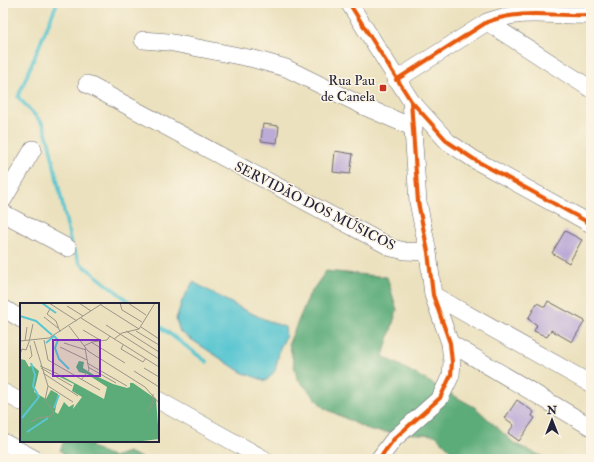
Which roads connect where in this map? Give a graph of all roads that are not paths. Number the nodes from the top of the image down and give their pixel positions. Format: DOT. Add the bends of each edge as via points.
graph roads {
  1 [pos="349,3"];
  2 [pos="591,15"];
  3 [pos="487,22"];
  4 [pos="143,40"];
  5 [pos="396,80"];
  6 [pos="87,84"];
  7 [pos="591,89"];
  8 [pos="411,101"];
  9 [pos="414,128"];
  10 [pos="33,150"];
  11 [pos="3,200"];
  12 [pos="3,213"];
  13 [pos="591,224"];
  14 [pos="68,248"];
  15 [pos="421,252"];
  16 [pos="433,296"];
  17 [pos="3,308"];
  18 [pos="20,318"];
  19 [pos="450,343"];
  20 [pos="591,384"];
  21 [pos="3,392"];
  22 [pos="20,401"];
  23 [pos="159,401"];
  24 [pos="591,427"];
  25 [pos="3,442"];
  26 [pos="36,459"];
  27 [pos="264,459"];
  28 [pos="379,459"];
  1 -- 5 [label="street"];
  2 -- 3 [label="street" via="523,14"];
  3 -- 5 [label="street"];
  3 -- 7 [label="street"];
  4 -- 9 [label="street" via="168,42 286,68"];
  5 -- 8 [label="street"];
  6 -- 15 [label="street, SERVIDÃO DOS MÚSICOS" via="226,160 289,188 392,248"];
  8 -- 9 [label="street"];
  8 -- 13 [label="street" via="437,132 460,151"];
  9 -- 15 [label="street" via="415,185"];
  10 -- 11 [label="street"];
  12 -- 14 [label="street"];
  15 -- 16 [label="street"];
  16 -- 19 [label="street"];
  16 -- 20 [label="street"];
  17 -- 18 [label="street"];
  19 -- 24 [label="street"];
  19 -- 28 [label="street" via="451,375 440,398 394,439"];
  21 -- 22 [label="street"];
  23 -- 27 [label="street"];
  25 -- 26 [label="street"];
}
